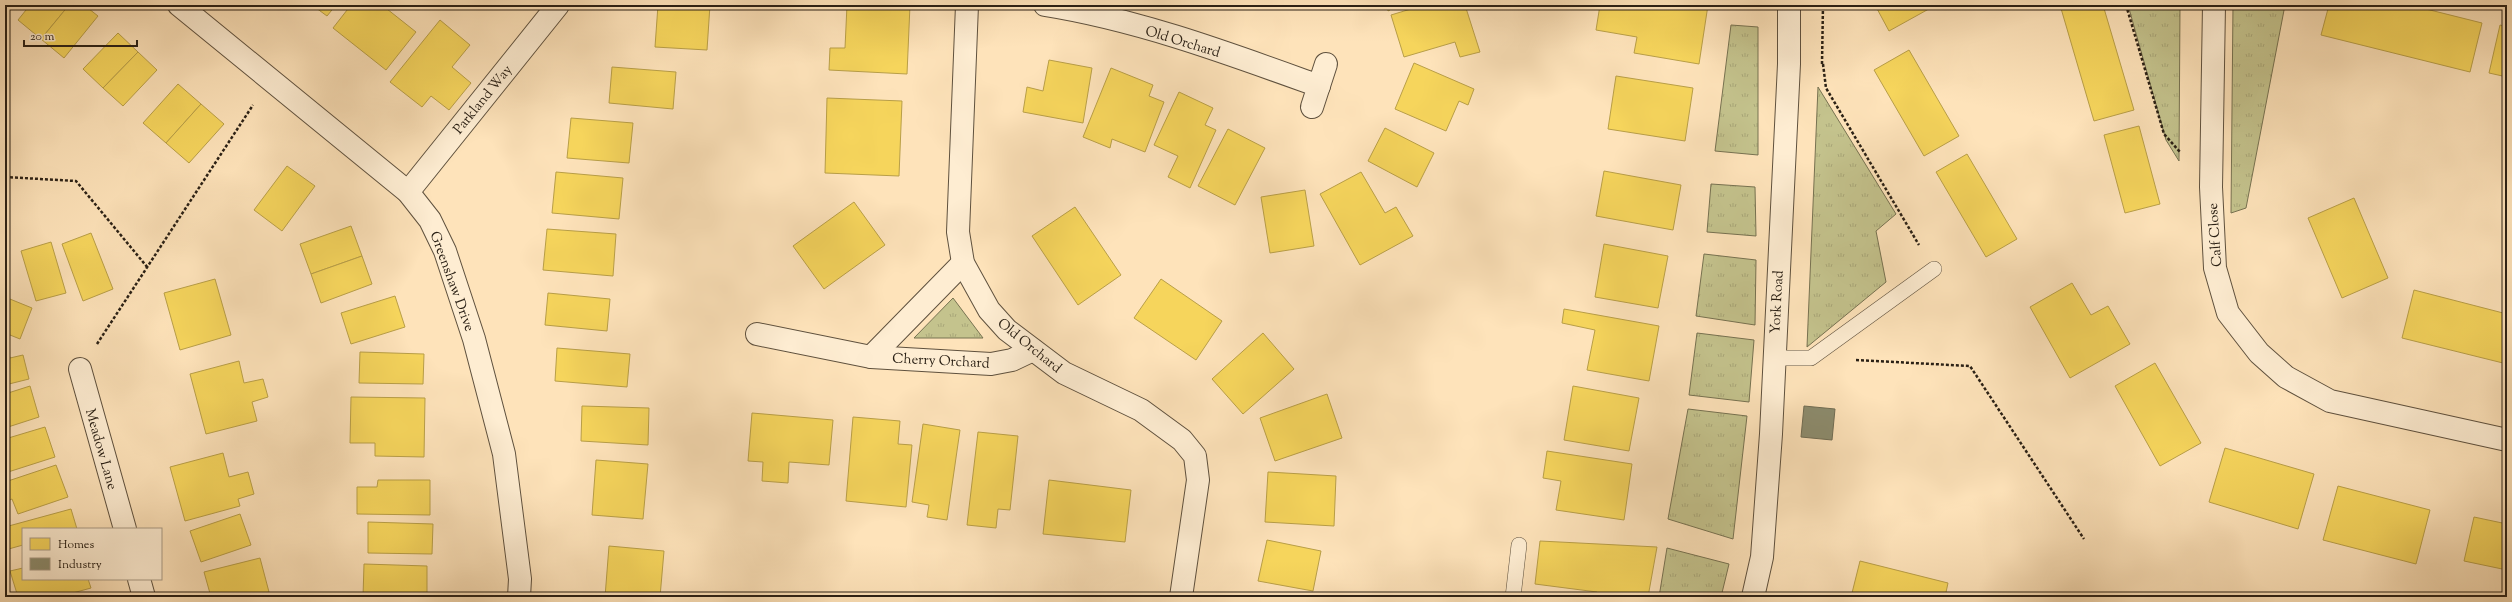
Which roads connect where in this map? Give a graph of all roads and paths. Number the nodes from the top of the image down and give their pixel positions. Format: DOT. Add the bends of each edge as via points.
graph roads {
  1 [pos="179,5"];
  2 [pos="558,5"];
  3 [pos="967,5"];
  4 [pos="1045,5"];
  5 [pos="1788,5"];
  6 [pos="2126,5"];
  7 [pos="2214,5"];
  8 [pos="1326,64"];
  9 [pos="1823,64"];
  10 [pos="270,78"];
  11 [pos="1319,86"];
  12 [pos="1312,107"];
  13 [pos="5,177"];
  14 [pos="2211,187"];
  15 [pos="408,192"];
  16 [pos="963,263"];
  17 [pos="148,268"];
  18 [pos="1934,269"];
  19 [pos="757,334"];
  20 [pos="1033,350"];
  21 [pos="871,357"];
  22 [pos="1773,358"];
  23 [pos="1812,358"];
  24 [pos="80,369"];
  25 [pos="2507,440"];
  26 [pos="125,528"];
  27 [pos="2084,539"];
  28 [pos="1519,545"];
  29 [pos="139,580"];
  30 [pos="144,597"];
  31 [pos="519,597"];
  32 [pos="1181,597"];
  33 [pos="1513,597"];
  34 [pos="1753,597"];
  1 -- 10 [label="street, Greenshaw Drive"];
  2 -- 15 [label="street, Parkland Way"];
  3 -- 16 [label="street, Old Orchard" via="958,232"];
  4 -- 11 [label="street, Old Orchard" via="1074,10 1198,44"];
  5 -- 22 [label="street, York Road" via="1789,64"];
  6 -- 14 [label="path" via="2164,134"];
  7 -- 14 [label="street, Calf Close"];
  8 -- 11 [label="street"];
  9 -- 18 [label="path" via="1826,88"];
  10 -- 15 [label="street, Greenshaw Drive"];
  10 -- 17 [label="path"];
  11 -- 12 [label="street"];
  13 -- 17 [label="path" via="76,181"];
  14 -- 25 [label="street, Calf Close" via="2215,268 2228,313 2259,353 2286,377 2330,401"];
  15 -- 31 [label="street, Greenshaw Drive" via="430,220 445,251 474,339 504,454 520,579"];
  16 -- 20 [label="street, Old Orchard" via="989,310 1007,330"];
  16 -- 21 [label="street, Cherry Orchard"];
  17 -- 24 [label="path"];
  18 -- 23 [label="lane"];
  19 -- 21 [label="street, Cherry Orchard"];
  20 -- 21 [label="street, Cherry Orchard" via="1012,360 991,364"];
  20 -- 32 [label="street, Old Orchard" via="1064,373 1141,410 1182,440 1194,456 1198,480"];
  22 -- 23 [label="lane"];
  22 -- 34 [label="street, York Road" via="1771,434 1762,557"];
  23 -- 27 [label="path" via="1970,366"];
  24 -- 26 [label="street, Meadow Lane"];
  28 -- 33 [label="lane"];
  29 -- 30 [label="street"];
}
